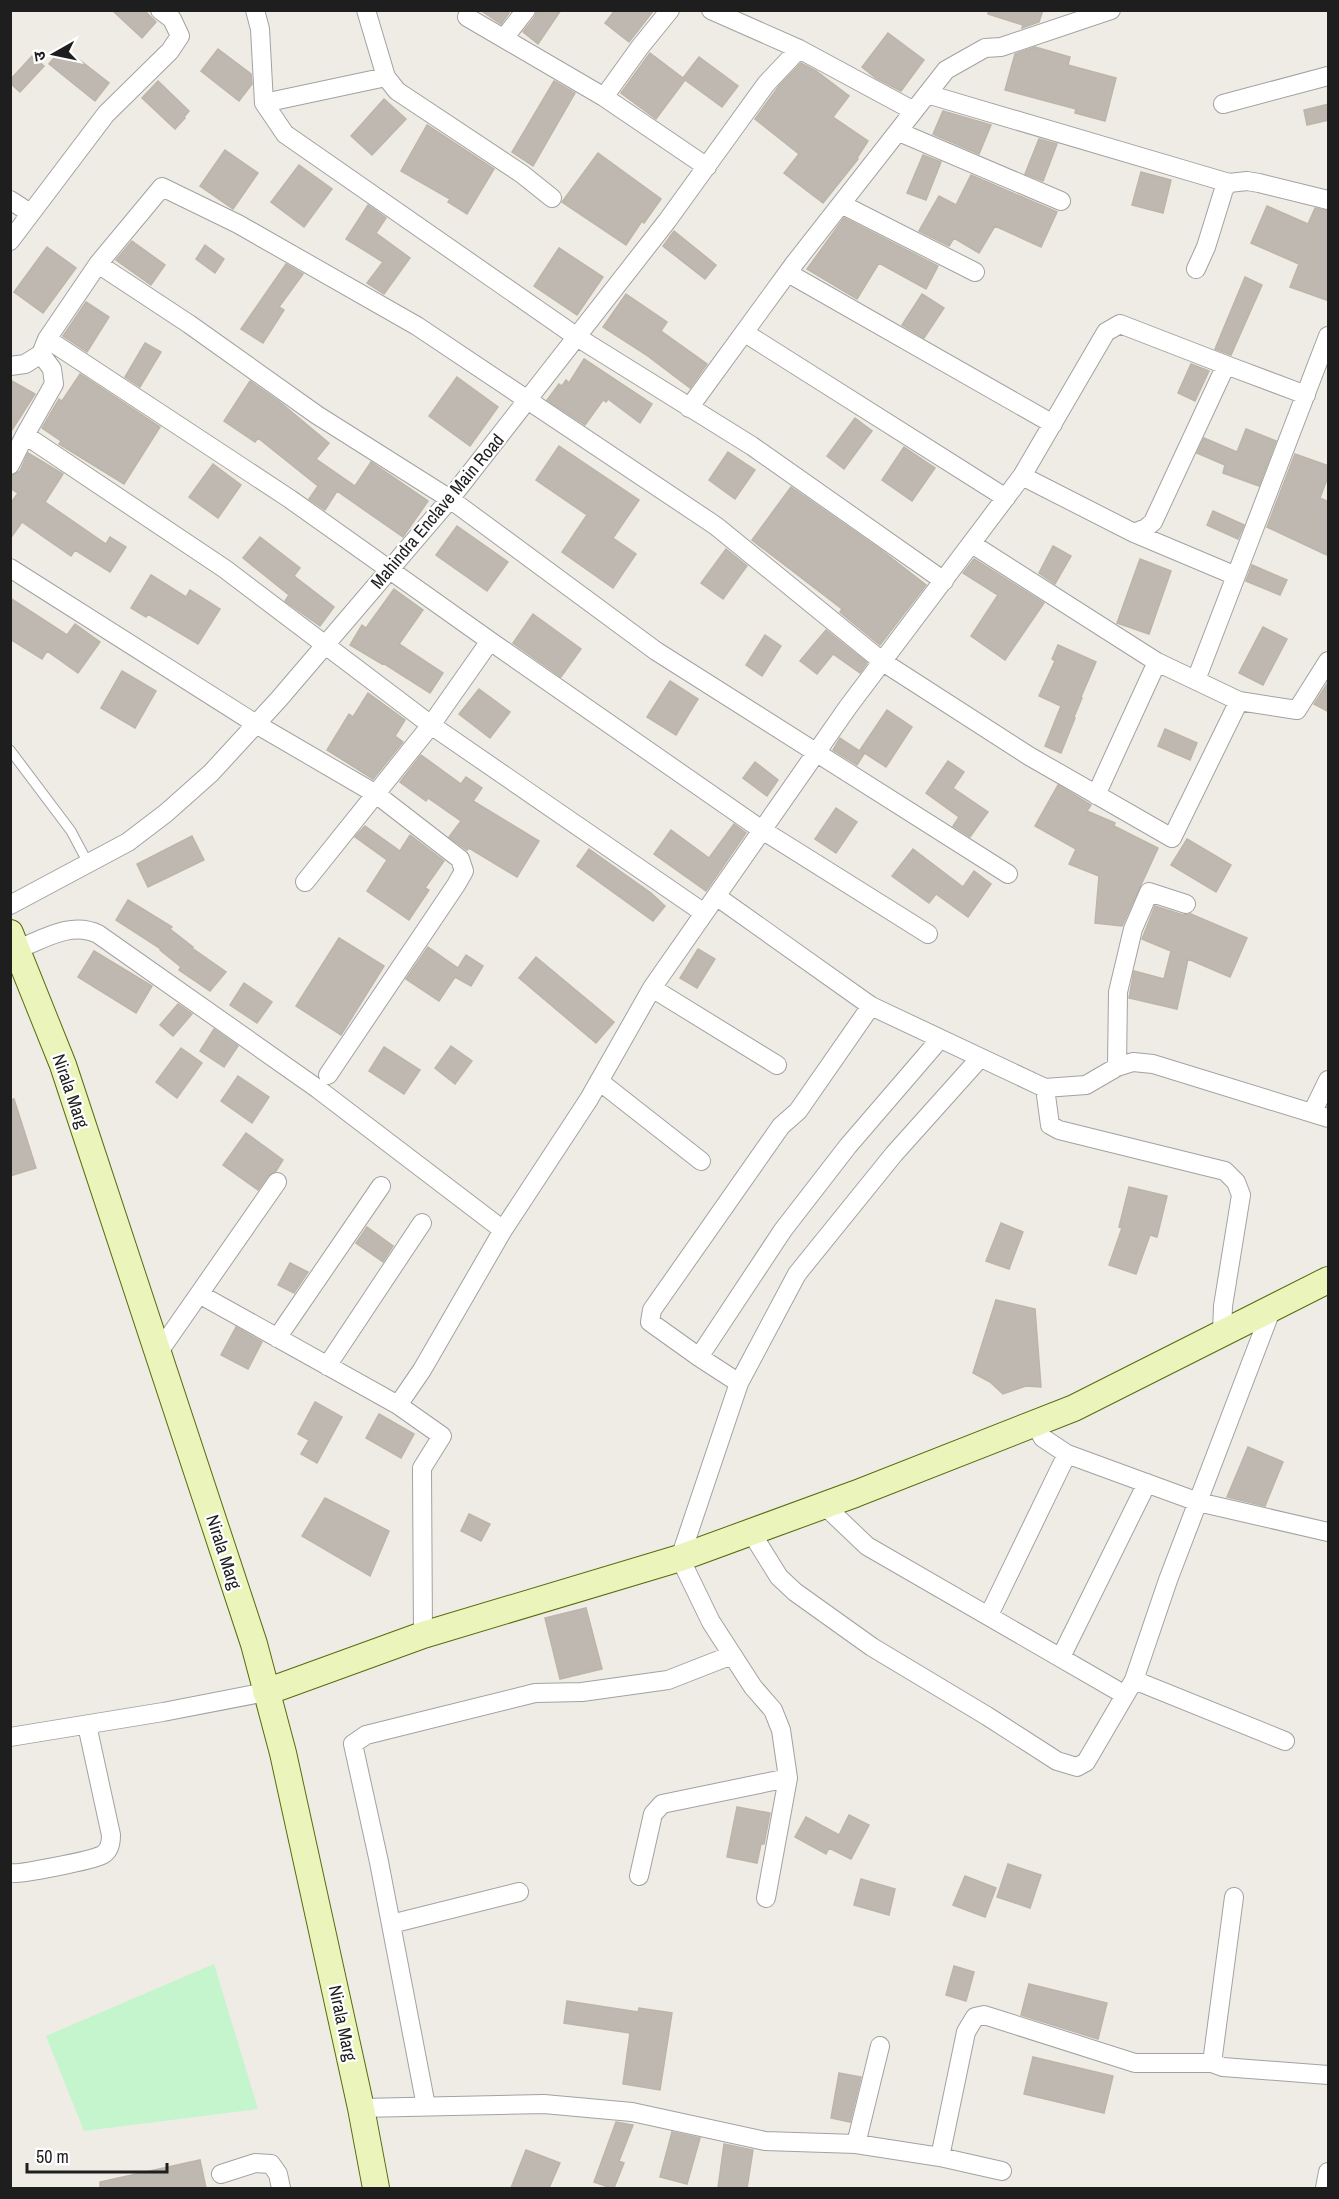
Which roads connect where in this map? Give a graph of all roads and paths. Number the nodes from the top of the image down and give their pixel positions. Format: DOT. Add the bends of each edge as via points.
graph roads {
  1 [pos="160,10"];
  2 [pos="255,10"];
  3 [pos="366,10"];
  4 [pos="526,10"];
  5 [pos="670,10"];
  6 [pos="711,10"];
  7 [pos="1111,10"];
  8 [pos="467,17"];
  9 [pos="504,38"];
  10 [pos="799,49"];
  11 [pos="1329,76"];
  12 [pos="386,77"];
  13 [pos="927,94"];
  14 [pos="604,97"];
  15 [pos="264,103"];
  16 [pos="1223,104"];
  17 [pos="914,111"];
  18 [pos="899,132"];
  19 [pos="706,167"];
  20 [pos="1229,183"];
  21 [pos="552,198"];
  22 [pos="10,200"];
  23 [pos="1329,200"];
  24 [pos="1061,201"];
  25 [pos="841,204"];
  26 [pos="30,213"];
  27 [pos="10,241"];
  28 [pos="98,264"];
  29 [pos="1196,269"];
  30 [pos="975,272"];
  31 [pos="788,273"];
  32 [pos="745,333"];
  33 [pos="577,336"];
  34 [pos="1329,336"];
  35 [pos="44,346"];
  36 [pos="1226,365"];
  37 [pos="10,366"];
  38 [pos="1306,395"];
  39 [pos="527,401"];
  40 [pos="689,408"];
  41 [pos="1053,424"];
  42 [pos="24,435"];
  43 [pos="10,465"];
  44 [pos="1022,476"];
  45 [pos="1006,498"];
  46 [pos="450,499"];
  47 [pos="1134,533"];
  48 [pos="972,544"];
  49 [pos="10,568"];
  50 [pos="390,570"];
  51 [pos="1236,576"];
  52 [pos="944,582"];
  53 [pos="490,642"];
  54 [pos="325,645"];
  55 [pos="1329,661"];
  56 [pos="883,662"];
  57 [pos="1157,662"];
  58 [pos="1196,680"];
  59 [pos="1239,701"];
  60 [pos="256,724"];
  61 [pos="431,725"];
  62 [pos="10,750"];
  63 [pos="816,753"];
  64 [pos="376,794"];
  65 [pos="1096,795"];
  66 [pos="762,830"];
  67 [pos="88,863"];
  68 [pos="1008,874"];
  69 [pos="305,882"];
  70 [pos="716,896"];
  71 [pos="1186,904"];
  72 [pos="10,905"];
  73 [pos="704,913"];
  74 [pos="928,934"];
  75 [pos="14,941"];
  76 [pos="652,988"];
  77 [pos="871,1006"];
  78 [pos="940,1039"];
  79 [pos="980,1058"];
  80 [pos="777,1065"];
  81 [pos="1117,1067"];
  82 [pos="328,1075"];
  83 [pos="1329,1080"];
  84 [pos="599,1081"];
  85 [pos="1045,1088"];
  86 [pos="1320,1115"];
  87 [pos="701,1161"];
  88 [pos="277,1182"];
  89 [pos="381,1186"];
  90 [pos="422,1223"];
  91 [pos="503,1230"];
  92 [pos="1329,1280"];
  93 [pos="199,1294"];
  94 [pos="1272,1308"];
  95 [pos="1222,1333"];
  96 [pos="278,1338"];
  97 [pos="158,1353"];
  98 [pos="699,1358"];
  99 [pos="327,1366"];
  100 [pos="739,1383"];
  101 [pos="398,1405"];
  102 [pos="1034,1423"];
  103 [pos="1067,1454"];
  104 [pos="1147,1483"];
  105 [pos="1198,1502"];
  106 [pos="824,1505"];
  107 [pos="751,1532"];
  108 [pos="1329,1532"];
  109 [pos="680,1558"];
  110 [pos="989,1615"];
  111 [pos="423,1635"];
  112 [pos="732,1655"];
  113 [pos="1061,1657"];
  114 [pos="1130,1688"];
  115 [pos="266,1692"];
  116 [pos="87,1725"];
  117 [pos="10,1737"];
  118 [pos="1285,1741"];
  119 [pos="788,1779"];
  120 [pos="10,1874"];
  121 [pos="639,1876"];
  122 [pos="519,1892"];
  123 [pos="1234,1897"];
  124 [pos="766,1898"];
  125 [pos="391,1924"];
  126 [pos="880,2046"];
  127 [pos="1212,2063"];
  128 [pos="1329,2075"];
  129 [pos="426,2106"];
  130 [pos="361,2108"];
  131 [pos="856,2144"];
  132 [pos="940,2157"];
  133 [pos="1002,2171"];
  134 [pos="221,2174"];
  135 [pos="281,2188"];
  136 [pos="376,2188"];
  1 -- 26 [label="street" via="172,19 180,36 170,51 106,114"];
  2 -- 15 [label="street" via="260,29"];
  3 -- 12 [label="street"];
  4 -- 9 [label="street"];
  5 -- 14 [label="street"];
  6 -- 10 [label="street"];
  7 -- 13 [label="street" via="986,48 946,70"];
  8 -- 9 [label="street"];
  9 -- 14 [label="street"];
  10 -- 17 [label="street"];
  10 -- 19 [label="street, Mahindra Enclave Main Road" via="766,84"];
  11 -- 16 [label="street"];
  12 -- 15 [label="street"];
  12 -- 21 [label="street" via="397,91"];
  13 -- 17 [label="street"];
  13 -- 20 [label="street"];
  14 -- 19 [label="street"];
  15 -- 33 [label="street" via="285,134"];
  17 -- 18 [label="street"];
  18 -- 24 [label="street"];
  18 -- 25 [label="street"];
  19 -- 33 [label="street, Mahindra Enclave Main Road"];
  20 -- 23 [label="street" via="1259,183"];
  20 -- 29 [label="street"];
  22 -- 26 [label="street"];
  25 -- 30 [label="street"];
  25 -- 31 [label="street"];
  26 -- 27 [label="street"];
  28 -- 35 [label="street"];
  28 -- 39 [label="street" via="162,187 238,224 417,326"];
  28 -- 46 [label="street" via="317,415"];
  31 -- 32 [label="street"];
  31 -- 41 [label="street"];
  32 -- 40 [label="street"];
  32 -- 45 [label="street"];
  33 -- 39 [label="street, Mahindra Enclave Main Road"];
  33 -- 40 [label="street"];
  34 -- 38 [label="street"];
  35 -- 37 [label="street" via="25,364"];
  35 -- 42 [label="street" via="54,384"];
  35 -- 50 [label="street" via="290,499"];
  36 -- 38 [label="street"];
  36 -- 41 [label="street" via="1120,324 1106,332"];
  36 -- 47 [label="street" via="1153,522"];
  38 -- 51 [label="street"];
  39 -- 46 [label="street, Mahindra Enclave Main Road"];
  39 -- 56 [label="street" via="716,526"];
  40 -- 52 [label="street" via="761,453"];
  41 -- 44 [label="street"];
  42 -- 43 [label="street"];
  42 -- 54 [label="street" via="225,569"];
  44 -- 45 [label="street"];
  44 -- 47 [label="street"];
  45 -- 48 [label="street"];
  46 -- 50 [label="street, Mahindra Enclave Main Road"];
  46 -- 63 [label="street" via="656,651"];
  47 -- 51 [label="street"];
  48 -- 52 [label="street"];
  48 -- 57 [label="street"];
  49 -- 60 [label="street"];
  50 -- 53 [label="street"];
  50 -- 54 [label="street, Mahindra Enclave Main Road"];
  51 -- 58 [label="street"];
  52 -- 56 [label="street"];
  53 -- 61 [label="street"];
  53 -- 66 [label="street"];
  54 -- 60 [label="street, Mahindra Enclave Main Road"];
  54 -- 61 [label="street"];
  55 -- 59 [label="street" via="1296,710"];
  56 -- 63 [label="street"];
  56 -- 65 [label="street"];
  57 -- 58 [label="street"];
  57 -- 65 [label="street"];
  58 -- 59 [label="street"];
  59 -- 65 [label="street" via="1172,838"];
  60 -- 64 [label="street"];
  60 -- 67 [label="street, Mahindra Enclave Main Road" via="211,773 166,813 128,842"];
  61 -- 64 [label="street"];
  61 -- 73 [label="street"];
  62 -- 67 [label="lane" via="71,831"];
  63 -- 66 [label="street"];
  63 -- 68 [label="street"];
  64 -- 69 [label="street"];
  64 -- 82 [label="street" via="460,860 465,871"];
  66 -- 70 [label="street"];
  66 -- 74 [label="street"];
  67 -- 72 [label="street, Mahindra Enclave Main Road"];
  70 -- 73 [label="street"];
  70 -- 77 [label="street"];
  71 -- 81 [label="street" via="1149,892 1133,929 1118,992"];
  73 -- 76 [label="street"];
  75 -- 91 [label="street" via="86,928 98,934 318,1089"];
  75 -- 97 [label="street, Nirala Marg" via="63,1065"];
  76 -- 80 [label="street"];
  76 -- 84 [label="street"];
  77 -- 78 [label="street"];
  77 -- 98 [label="street" via="652,1310 650,1322"];
  78 -- 79 [label="street"];
  78 -- 98 [label="street" via="848,1146 783,1230"];
  79 -- 85 [label="street"];
  79 -- 100 [label="street" via="894,1154 797,1274"];
  81 -- 85 [label="street" via="1086,1085"];
  81 -- 86 [label="street" via="1133,1062 1153,1064"];
  83 -- 86 [label="street"];
  84 -- 87 [label="street"];
  84 -- 91 [label="street"];
  85 -- 95 [label="street" via="1050,1125 1059,1130 1225,1171 1236,1182 1241,1195 1224,1295"];
  88 -- 93 [label="street"];
  89 -- 96 [label="street"];
  90 -- 99 [label="street"];
  91 -- 101 [label="street"];
  92 -- 94 [label="street"];
  93 -- 96 [label="street"];
  93 -- 97 [label="street"];
  94 -- 95 [label="street"];
  94 -- 105 [label="street"];
  95 -- 102 [label="street" via="1074,1408"];
  96 -- 99 [label="street"];
  97 -- 115 [label="street, Nirala Marg" via="254,1644"];
  98 -- 100 [label="street"];
  99 -- 101 [label="street"];
  100 -- 109 [label="street"];
  101 -- 111 [label="street" via="442,1437 422,1468"];
  102 -- 103 [label="street" via="1043,1438"];
  102 -- 106 [label="street"];
  103 -- 104 [label="street"];
  103 -- 110 [label="street"];
  104 -- 105 [label="street"];
  104 -- 113 [label="street"];
  105 -- 108 [label="street"];
  105 -- 114 [label="street"];
  106 -- 107 [label="street"];
  106 -- 110 [label="street" via="867,1546"];
  107 -- 109 [label="street"];
  107 -- 114 [label="street" via="779,1577 795,1592 872,1647 1057,1761 1077,1767 1086,1762"];
  109 -- 111 [label="street"];
  109 -- 112 [label="street"];
  110 -- 113 [label="street"];
  111 -- 115 [label="street"];
  112 -- 119 [label="street" via="773,1710"];
  112 -- 125 [label="street" via="668,1680 582,1692 535,1693 366,1735 353,1744"];
  113 -- 114 [label="street"];
  114 -- 118 [label="street"];
  115 -- 116 [label="street"];
  115 -- 130 [label="street, Nirala Marg"];
  116 -- 117 [label="street"];
  116 -- 120 [label="street" via="111,1844 102,1855"];
  119 -- 121 [label="street" via="662,1804 653,1814"];
  119 -- 124 [label="street"];
  122 -- 125 [label="street"];
  123 -- 127 [label="street"];
  125 -- 129 [label="street"];
  126 -- 131 [label="street"];
  127 -- 128 [label="street"];
  127 -- 132 [label="street" via="1135,2063 984,2015 975,2017 966,2032"];
  129 -- 130 [label="street"];
  129 -- 131 [label="street" via="544,2104 632,2112 765,2141"];
  130 -- 136 [label="street, Nirala Marg"];
  131 -- 132 [label="street"];
  132 -- 133 [label="street"];
  134 -- 135 [label="street" via="255,2163 271,2164"];
}
